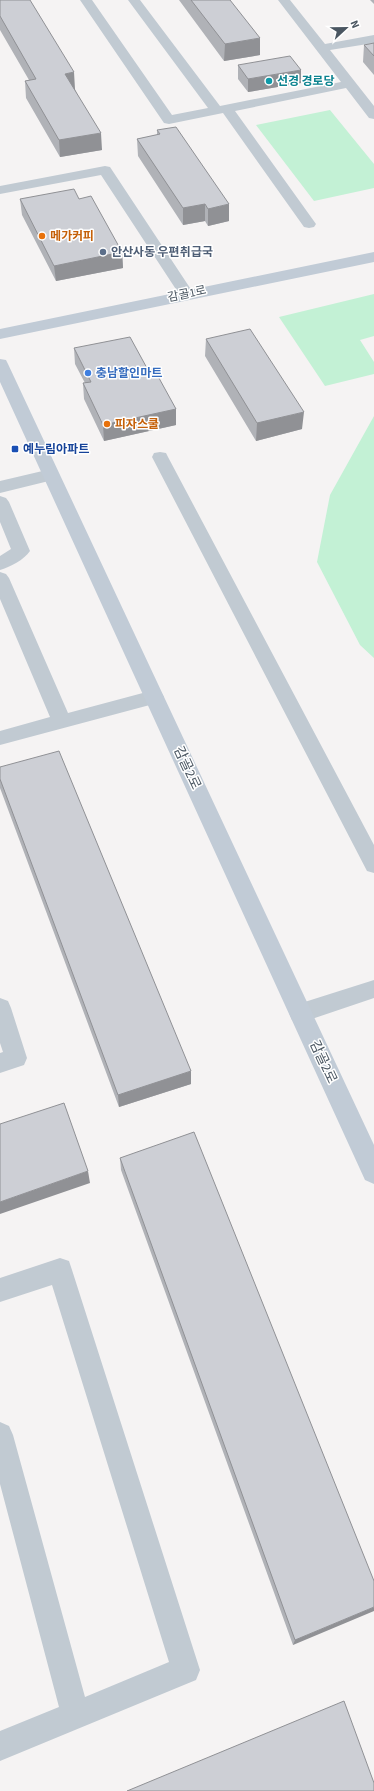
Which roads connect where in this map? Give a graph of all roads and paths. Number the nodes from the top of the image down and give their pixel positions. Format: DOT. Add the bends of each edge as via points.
graph roads {
  1 [pos="86,0"];
  2 [pos="134,0"];
  3 [pos="284,0"];
  4 [pos="374,39"];
  5 [pos="322,48"];
  6 [pos="349,84"];
  7 [pos="222,110"];
  8 [pos="374,115"];
  9 [pos="0,190"];
  10 [pos="309,224"];
  11 [pos="374,257"];
  12 [pos="186,294"];
  13 [pos="0,334"];
  14 [pos="0,364"];
  15 [pos="160,457"];
  16 [pos="51,475"];
  17 [pos="0,487"];
  18 [pos="0,502"];
  19 [pos="0,564"];
  20 [pos="0,578"];
  21 [pos="154,697"];
  22 [pos="62,722"];
  23 [pos="0,738"];
  24 [pos="374,866"];
  25 [pos="374,989"];
  26 [pos="0,1008"];
  27 [pos="300,1013"];
  28 [pos="0,1063"];
  29 [pos="374,1172"];
  30 [pos="0,1290"];
  31 [pos="0,1435"];
  32 [pos="76,1715"];
  33 [pos="0,1746"];
  1 -- 7 [label="lane" via="169,120"];
  2 -- 7 [label="lane"];
  3 -- 5 [label="lane"];
  4 -- 5 [label="lane"];
  5 -- 6 [label="lane"];
  6 -- 7 [label="lane"];
  6 -- 8 [label="lane"];
  7 -- 10 [label="lane"];
  9 -- 12 [label="lane" via="105,170"];
  11 -- 12 [label="street, 감골1로"];
  12 -- 13 [label="street, 감골1로"];
  14 -- 16 [label="street, 감골2로"];
  15 -- 24 [label="lane"];
  16 -- 17 [label="lane"];
  16 -- 21 [label="street, 감골2로"];
  18 -- 19 [label="lane" via="21,551"];
  20 -- 22 [label="lane"];
  21 -- 22 [label="lane"];
  21 -- 27 [label="street, 감골2로"];
  22 -- 23 [label="lane"];
  25 -- 27 [label="lane"];
  26 -- 28 [label="lane" via="16,1058"];
  27 -- 29 [label="street, 감골2로"];
  30 -- 32 [label="lane" via="60,1270 186,1670"];
  31 -- 32 [label="lane"];
  32 -- 33 [label="lane"];
}
